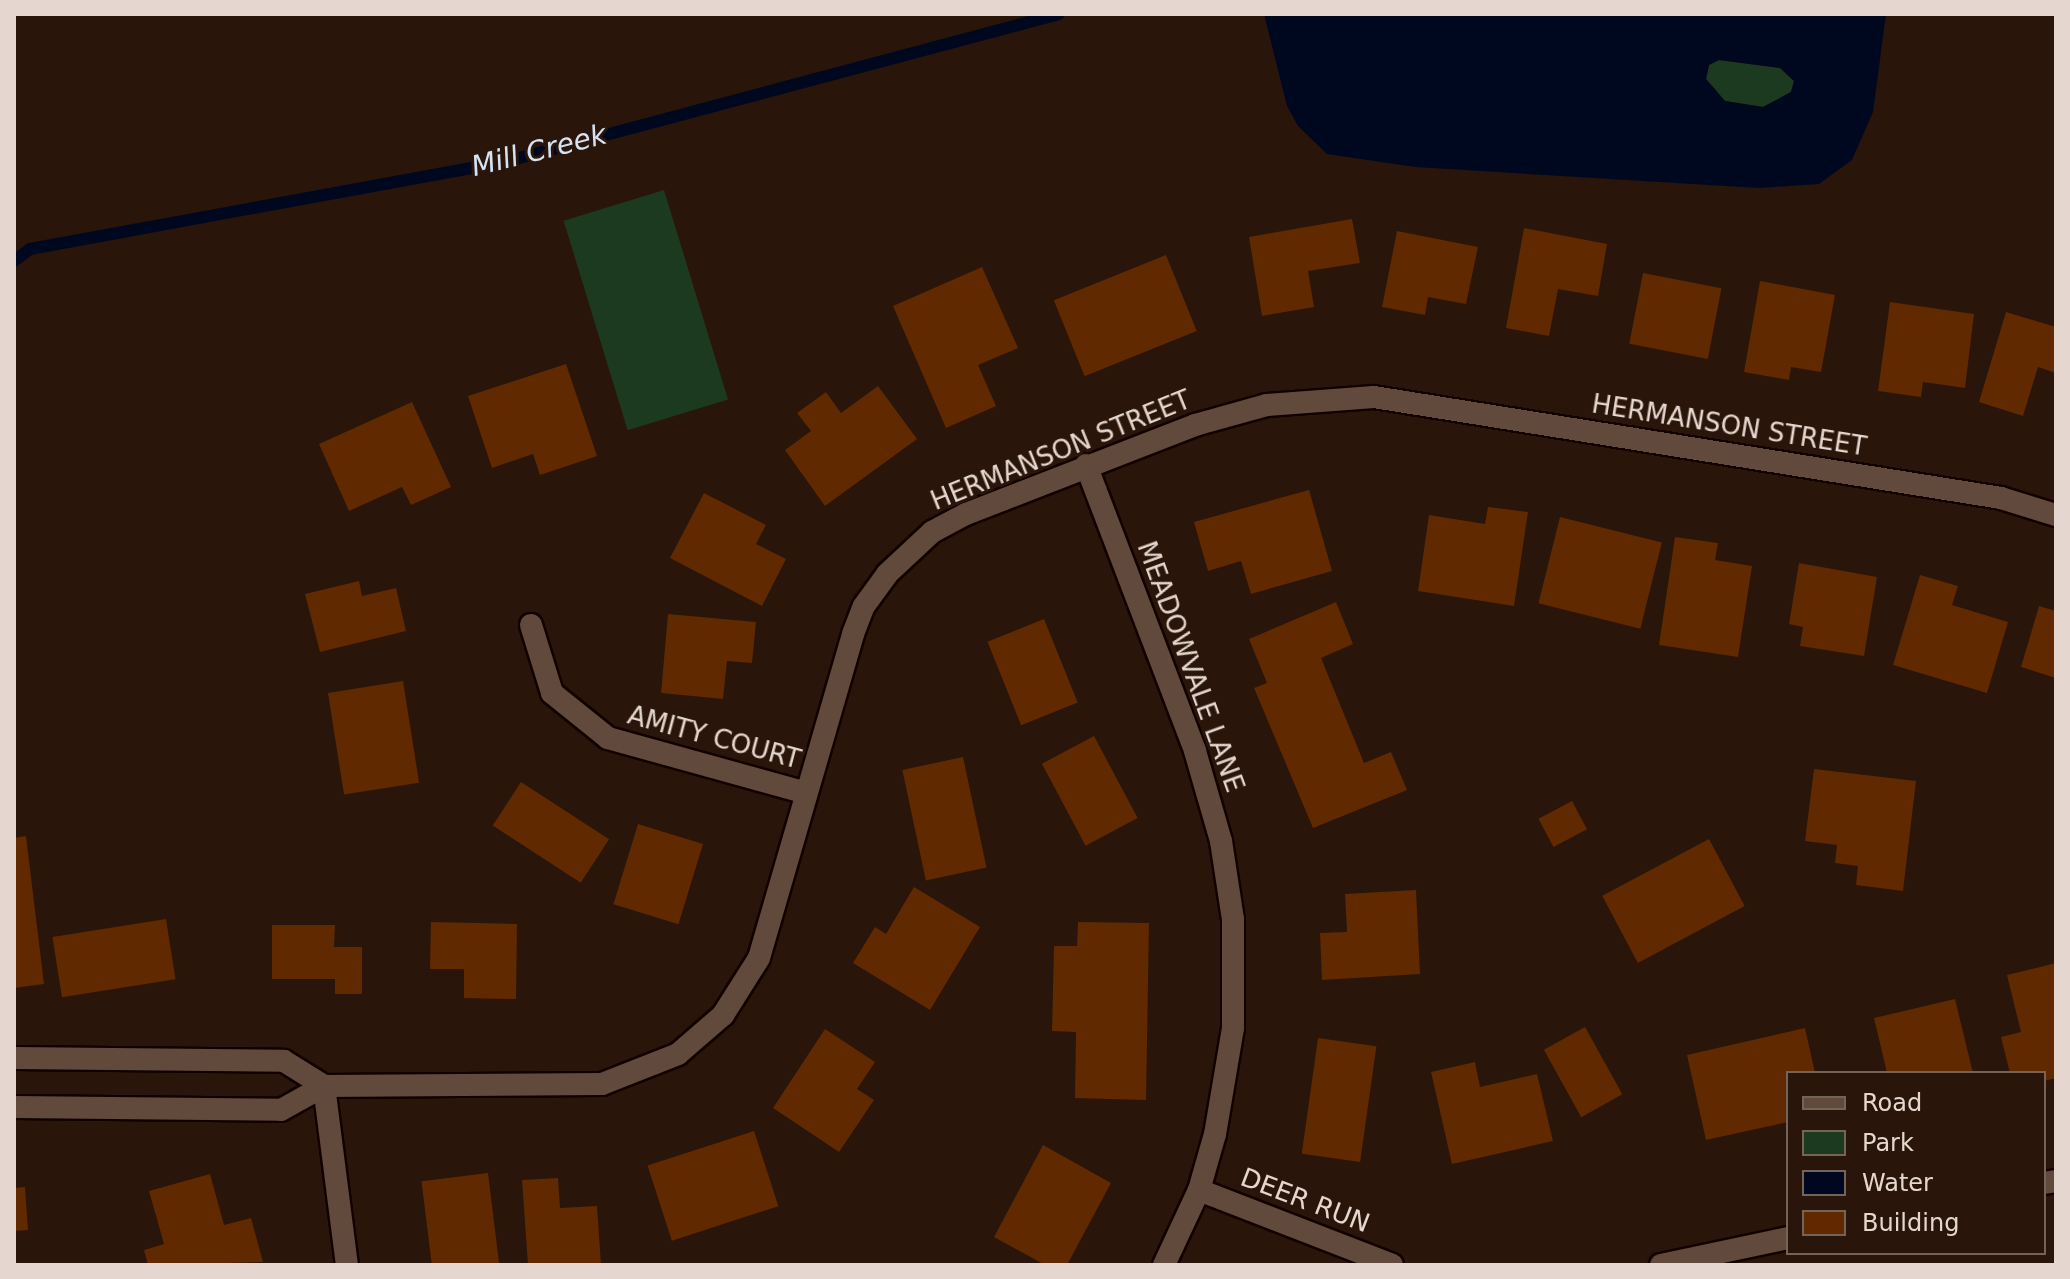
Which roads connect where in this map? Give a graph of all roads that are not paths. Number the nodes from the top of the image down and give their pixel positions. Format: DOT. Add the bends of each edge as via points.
graph roads {
  1 [pos="1086,465"];
  2 [pos="2056,515"];
  3 [pos="531,625"];
  4 [pos="806,793"];
  5 [pos="14,1058"];
  6 [pos="324,1086"];
  7 [pos="14,1107"];
  8 [pos="1199,1190"];
  9 [pos="1786,1238"];
  10 [pos="347,1265"];
  11 [pos="1164,1265"];
  12 [pos="1392,1265"];
  13 [pos="1661,1265"];
  1 -- 2 [label="street, HERMANSON STREET" via="1267,405 1374,397 2001,498"];
  1 -- 4 [label="street, HERMANSON STREET" via="932,532 887,574 864,606 853,634"];
  1 -- 8 [label="street, MEADOWVALE LANE" via="1191,737 1227,870 1236,971 1233,1028 1215,1134"];
  3 -- 4 [label="street, AMITY COURT" via="552,693 608,738"];
  4 -- 6 [label="street, HERMANSON STREET" via="759,958 723,1015 678,1054 602,1084"];
  5 -- 6 [label="street" via="284,1061"];
  6 -- 7 [label="street, HERMANSON STREET" via="281,1110"];
  6 -- 10 [label="street"];
  8 -- 11 [label="street, MEADOWVALE LANE"];
  8 -- 12 [label="street, DEER RUN"];
  9 -- 13 [label="street"];
}
